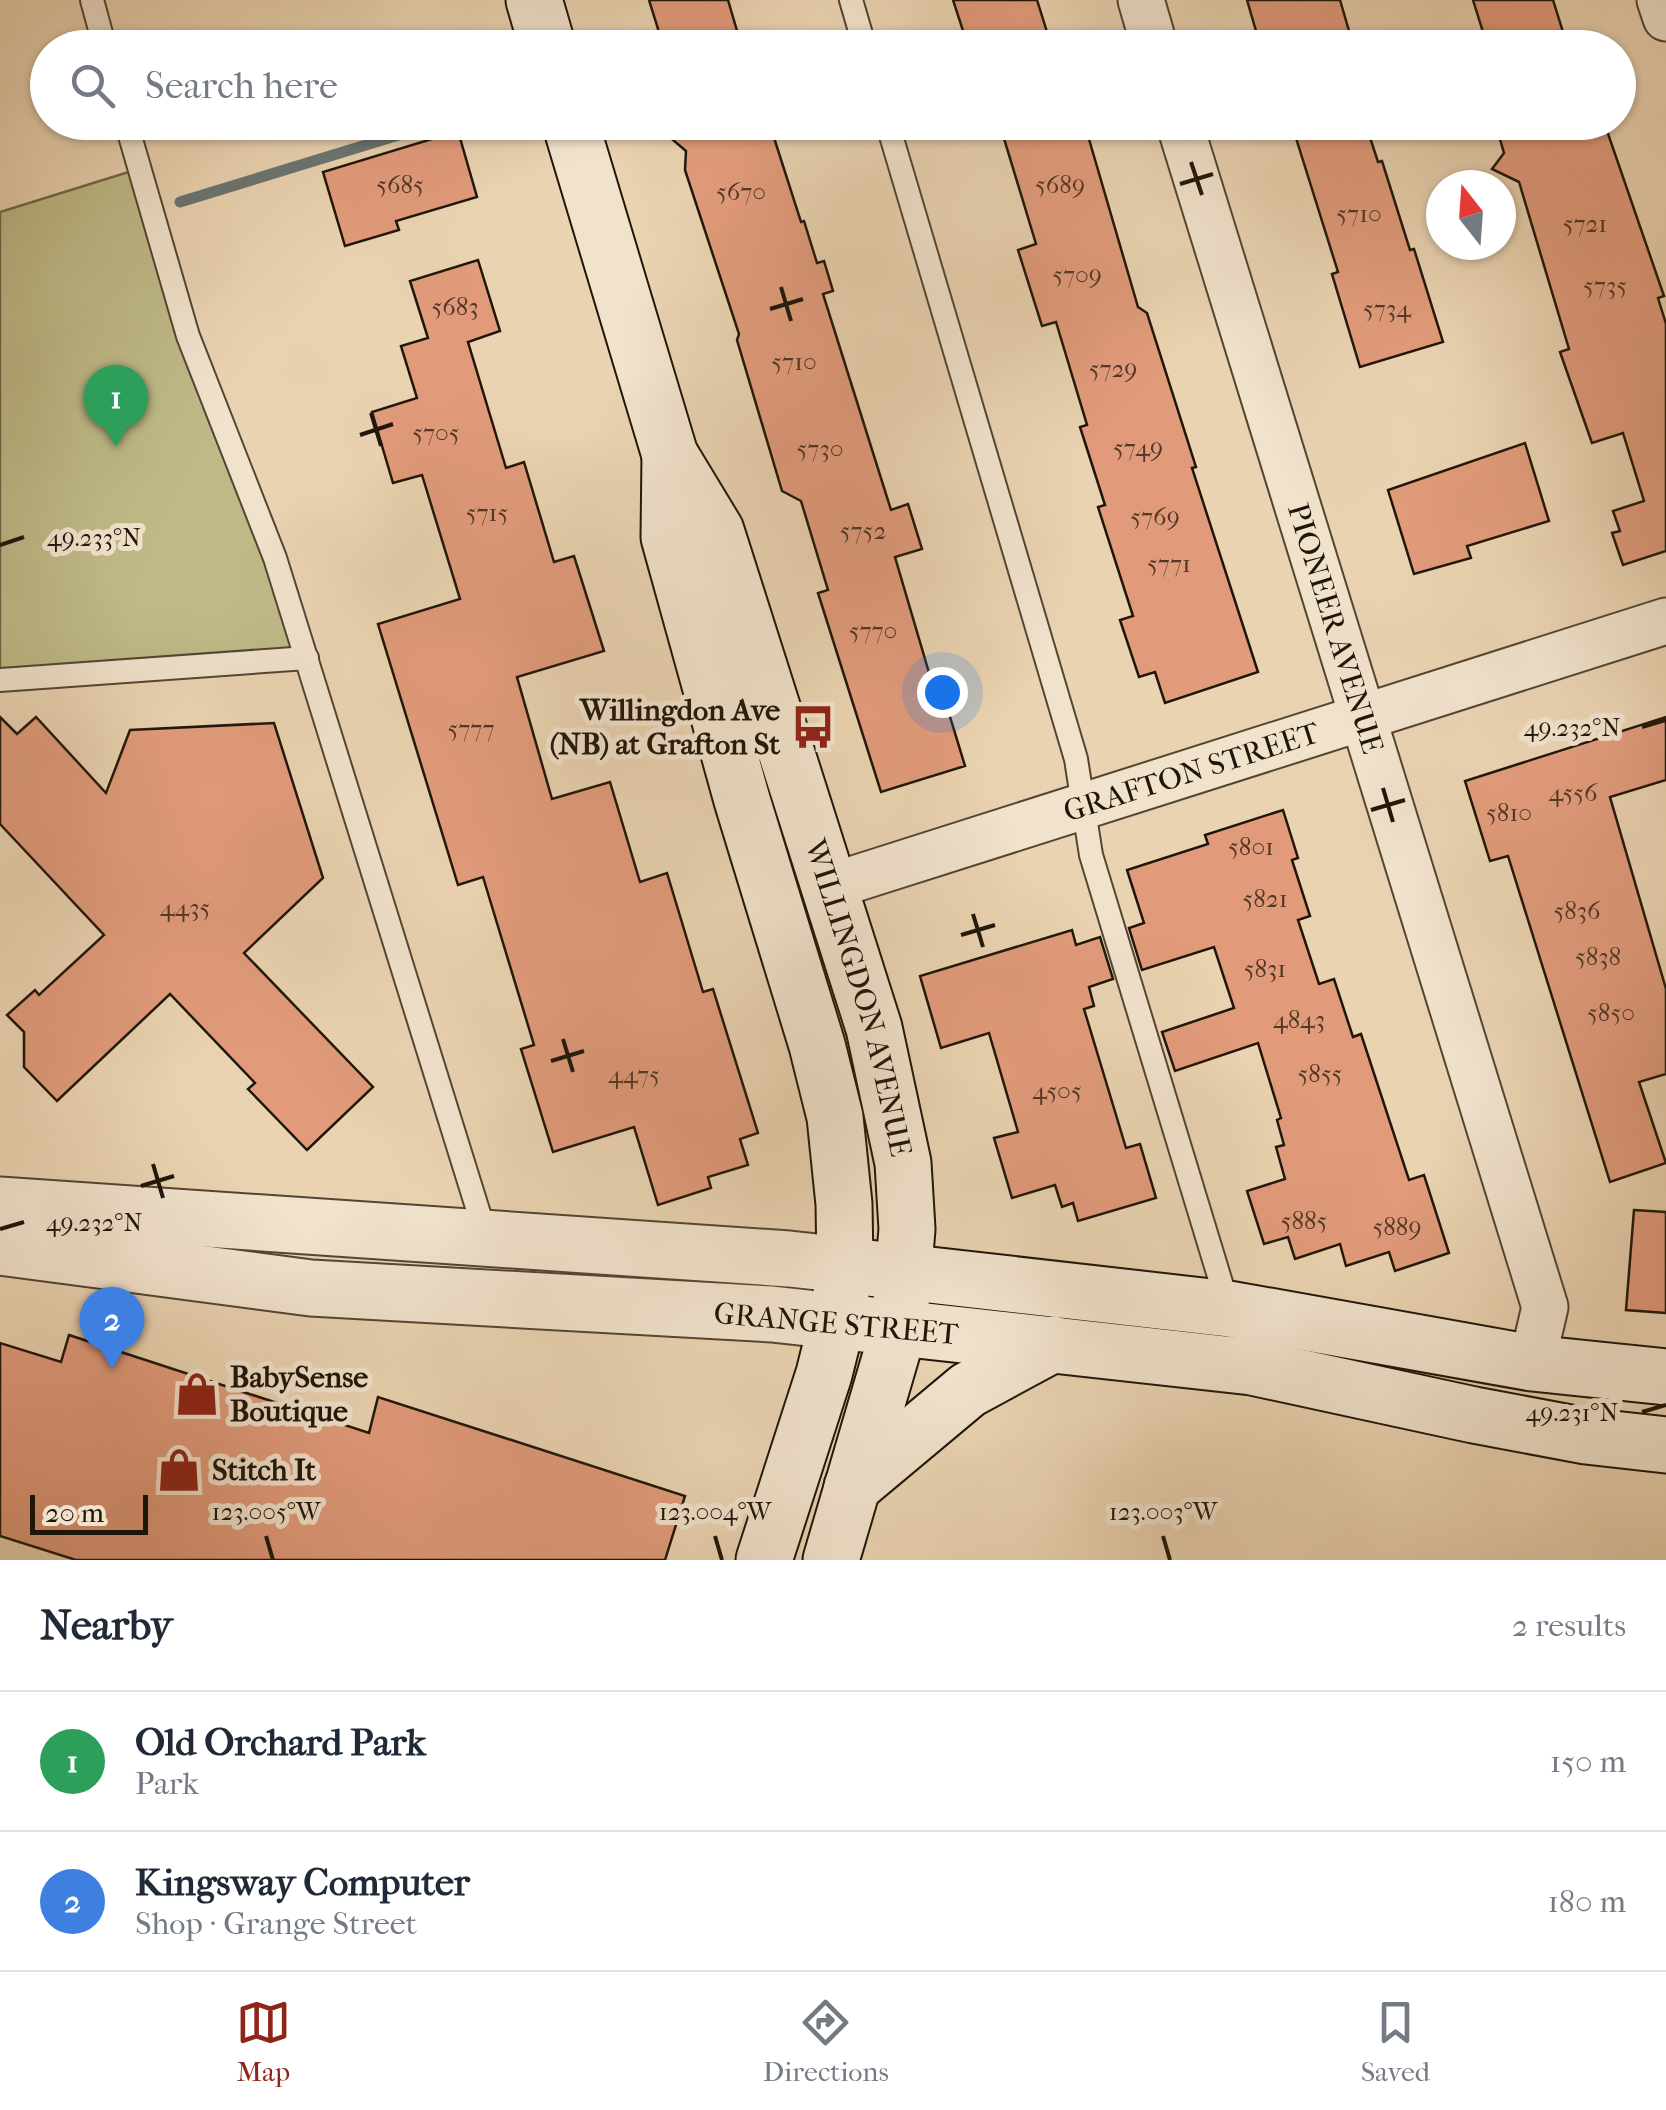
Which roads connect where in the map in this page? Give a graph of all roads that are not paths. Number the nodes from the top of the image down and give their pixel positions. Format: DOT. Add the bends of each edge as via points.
graph roads {
  1 [pos="92,0"];
  2 [pos="534,0"];
  3 [pos="851,0"];
  4 [pos="1140,0"];
  5 [pos="1660,0"];
  6 [pos="1666,18"];
  7 [pos="100,30"];
  8 [pos="543,30"];
  9 [pos="860,30"];
  10 [pos="1149,30"];
  11 [pos="131,140"];
  12 [pos="575,140"];
  13 [pos="892,140"];
  14 [pos="1185,140"];
  15 [pos="670,456"];
  16 [pos="1666,621"];
  17 [pos="307,658"];
  18 [pos="0,680"];
  19 [pos="1364,717"];
  20 [pos="1085,807"];
  21 [pos="829,888"];
  22 [pos="0,1205"];
  23 [pos="487,1239"];
  24 [pos="0,1246"];
  25 [pos="845,1265"];
  26 [pos="904,1271"];
  27 [pos="1229,1309"];
  28 [pos="837,1322"];
  29 [pos="899,1328"];
  30 [pos="1053,1344"];
  31 [pos="1532,1364"];
  32 [pos="1666,1377"];
  33 [pos="1666,1445"];
  34 [pos="852,1487"];
  35 [pos="764,1560"];
  36 [pos="831,1560"];
  1 -- 7 [label="lane"];
  2 -- 8 [label="main road"];
  3 -- 9 [label="lane"];
  4 -- 10 [label="street"];
  5 -- 6 [label="street"];
  11 -- 17 [label="lane" via="188,336"];
  12 -- 15 [label="main road, WILLINGDON AVENUE"];
  13 -- 20 [label="lane"];
  14 -- 19 [label="street, PIONEER AVENUE"];
  15 -- 21 [label="main road, WILLINGDON AVENUE" via="716,531"];
  15 -- 25 [label="main road, WILLINGDON AVENUE" via="669,537 834,1117"];
  16 -- 19 [label="street, GRAFTON STREET"];
  17 -- 18 [label="lane"];
  17 -- 23 [label="lane"];
  19 -- 20 [label="street, GRAFTON STREET"];
  19 -- 31 [label="street, PIONEER AVENUE" via="1545,1308"];
  20 -- 21 [label="street, GRAFTON STREET"];
  20 -- 27 [label="lane" via="1092,854"];
  21 -- 26 [label="main road, WILLINGDON AVENUE" via="889,1086 903,1163"];
  22 -- 23 [label="main road, GRANGE STREET"];
  23 -- 25 [label="main road, GRANGE STREET"];
  24 -- 28 [label="main road, GRANGE STREET" via="310,1288"];
  25 -- 26 [label="main road, GRANGE STREET"];
  25 -- 28 [label="main road, WILLINGDON AVENUE"];
  26 -- 27 [label="main road, GRANGE STREET"];
  26 -- 29 [label="main road, WILLINGDON AVENUE"];
  27 -- 31 [label="main road, GRANGE STREET"];
  28 -- 29 [label="main road, GRANGE STREET"];
  28 -- 35 [label="main road, WILLINGDON AVENUE"];
  29 -- 30 [label="main road, GRANGE STREET"];
  29 -- 34 [label="main road, WILLINGDON AVENUE"];
  30 -- 33 [label="main road, GRANGE STREET" via="1252,1367 1474,1416"];
  30 -- 34 [label="main road" via="968,1390"];
  31 -- 32 [label="main road, GRANGE STREET"];
  34 -- 36 [label="main road, WILLINGDON AVENUE"];
}
